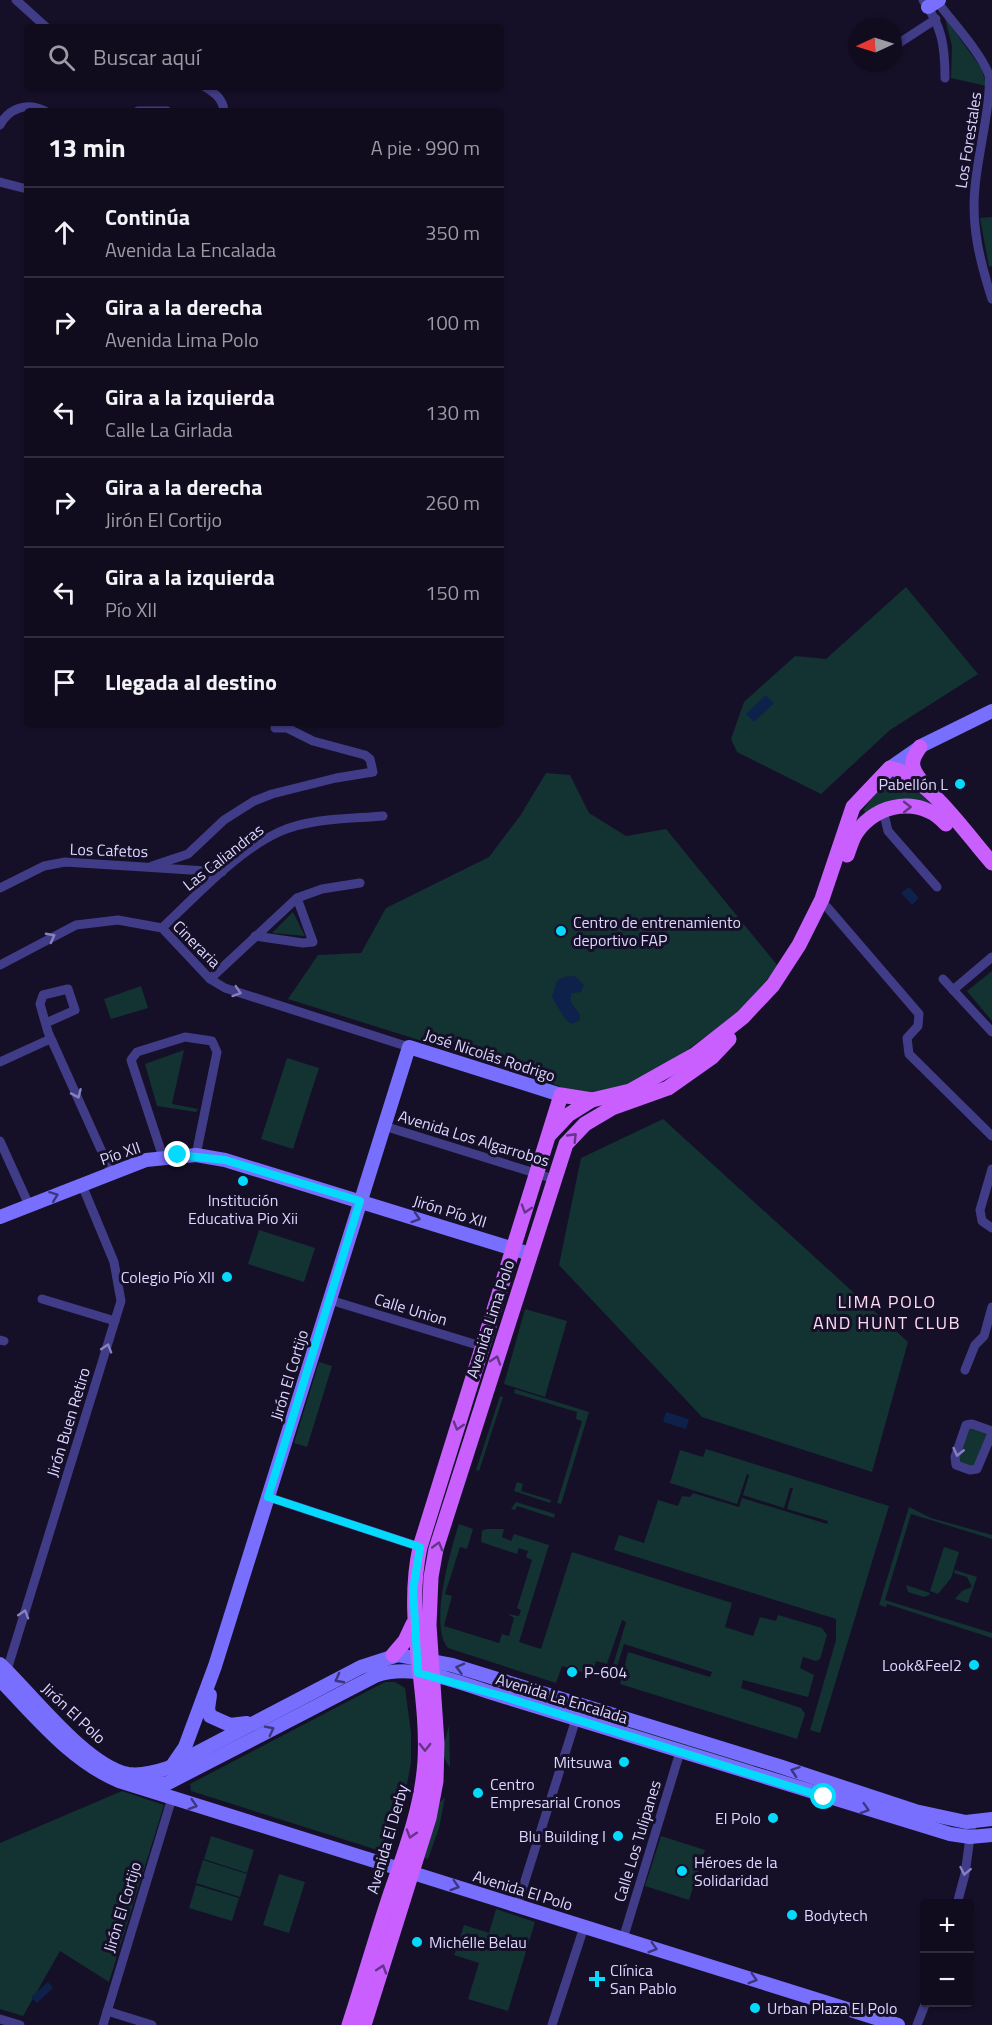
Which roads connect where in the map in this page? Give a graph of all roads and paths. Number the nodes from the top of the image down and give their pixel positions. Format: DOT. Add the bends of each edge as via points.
graph roads {
  1 [pos="16,0"];
  2 [pos="932,2"];
  3 [pos="936,19"];
  4 [pos="43,24"];
  5 [pos="902,41"];
  6 [pos="945,78"];
  7 [pos="210,90"];
  8 [pos="991,99"];
  9 [pos="32,108"];
  10 [pos="224,108"];
  11 [pos="0,125"];
  12 [pos="0,182"];
  13 [pos="24,188"];
  14 [pos="992,299"];
  15 [pos="992,711"];
  16 [pos="275,728"];
  17 [pos="920,747"];
  18 [pos="890,768"];
  19 [pos="926,788"];
  20 [pos="862,796"];
  21 [pos="877,814"];
  22 [pos="383,816"];
  23 [pos="992,863"];
  24 [pos="152,866"];
  25 [pos="222,872"];
  26 [pos="992,874"];
  27 [pos="360,883"];
  28 [pos="937,887"];
  29 [pos="0,888"];
  30 [pos="297,898"];
  31 [pos="827,907"];
  32 [pos="162,928"];
  33 [pos="255,936"];
  34 [pos="992,957"];
  35 [pos="0,965"];
  36 [pos="210,979"];
  37 [pos="943,979"];
  38 [pos="953,990"];
  39 [pos="46,1023"];
  40 [pos="992,1032"];
  41 [pos="52,1041"];
  42 [pos="409,1047"];
  43 [pos="0,1062"];
  44 [pos="561,1095"];
  45 [pos="592,1100"];
  46 [pos="384,1126"];
  47 [pos="550,1134"];
  48 [pos="992,1136"];
  49 [pos="0,1141"];
  50 [pos="195,1155"];
  51 [pos="163,1157"];
  52 [pos="992,1169"];
  53 [pos="111,1172"];
  54 [pos="537,1172"];
  55 [pos="554,1179"];
  56 [pos="82,1185"];
  57 [pos="360,1201"];
  58 [pos="29,1205"];
  59 [pos="0,1217"];
  60 [pos="992,1228"];
  61 [pos="514,1248"];
  62 [pos="530,1254"];
  63 [pos="42,1299"];
  64 [pos="330,1300"];
  65 [pos="992,1307"];
  66 [pos="115,1321"];
  67 [pos="988,1337"];
  68 [pos="484,1347"];
  69 [pos="964,1370"];
  70 [pos="469,1393"];
  71 [pos="485,1398"];
  72 [pos="992,1432"];
  73 [pos="268,1497"];
  74 [pos="420,1547"];
  75 [pos="414,1621"];
  76 [pos="393,1655"];
  77 [pos="423,1659"];
  78 [pos="215,1666"];
  79 [pos="2,1671"];
  80 [pos="425,1675"];
  81 [pos="510,1681"];
  82 [pos="505,1697"];
  83 [pos="198,1713"];
  84 [pos="260,1719"];
  85 [pos="576,1719"];
  86 [pos="214,1752"];
  87 [pos="680,1752"];
  88 [pos="170,1774"];
  89 [pos="138,1787"];
  90 [pos="172,1798"];
  91 [pos="992,1819"];
  92 [pos="972,1822"];
  93 [pos="992,1835"];
  94 [pos="970,1837"];
  95 [pos="406,1871"];
  96 [pos="399,1893"];
  97 [pos="958,1899"];
  98 [pos="517,1906"];
  99 [pos="584,1927"];
  100 [pos="623,1939"];
  101 [pos="924,2007"];
  102 [pos="107,2011"];
  103 [pos="0,2019"];
  104 [pos="20,2025"];
  105 [pos="103,2025"];
  106 [pos="152,2025"];
  107 [pos="349,2025"];
  108 [pos="364,2025"];
  109 [pos="552,2025"];
  110 [pos="898,2025"];
  111 [pos="917,2025"];
  1 -- 4 [label="street"];
  2 -- 3 [label="street"];
  2 -- 8 [label="street, Los Forestales" via="985,67"];
  3 -- 5 [label="street"];
  3 -- 6 [label="street" via="944,39"];
  7 -- 10 [label="street"];
  8 -- 14 [label="street, Los Forestales" via="973,205 978,250"];
  9 -- 11 [label="street" via="16,108 5,115"];
  12 -- 13 [label="street"];
  15 -- 17 [label="main road"];
  16 -- 24 [label="street" via="287,728 314,741 365,755 373,772 336,777 254,801 224,820 188,854"];
  17 -- 18 [label="main road"];
  17 -- 19 [label="main road" via="911,766"];
  18 -- 19 [label="main road"];
  18 -- 20 [label="main road"];
  19 -- 23 [label="main road"];
  20 -- 21 [label="main road" via="859,810 865,816"];
  20 -- 45 [label="main road" via="851,812 822,899 773,985 723,1036 688,1059 630,1090"];
  21 -- 26 [label="main road, one-way" via="908,806 938,814"];
  21 -- 28 [label="street"];
  21 -- 31 [label="main road, Avenida Lima Polo" via="858,831"];
  22 -- 25 [label="street, Las Caliandras" via="322,821 279,832"];
  24 -- 25 [label="street, Los Cafetos"];
  24 -- 29 [label="street, Los Cafetos" via="64,862 44,866"];
  25 -- 32 [label="street, Las Caliandras"];
  27 -- 30 [label="street"];
  30 -- 33 [label="street"];
  30 -- 33 [label="street" via="313,942 303,944"];
  31 -- 48 [label="street" via="919,1014 918,1026 907,1038 909,1053"];
  55 -- 31 [label="main road, Avenida Lima Polo, one-way" via="566,1144 585,1124 612,1108 668,1088 712,1057 799,961"];
  35 -- 32 [label="street, Cineraria, one-way" via="76,925 118,920"];
  32 -- 36 [label="street, Cineraria"];
  33 -- 36 [label="street"];
  34 -- 38 [label="street"];
  36 -- 42 [label="street, Cineraria, one-way" via="225,988"];
  37 -- 38 [label="street"];
  38 -- 40 [label="street"];
  39 -- 41 [label="street"];
  41 -- 43 [label="street"];
  41 -- 53 [label="street, one-way"];
  42 -- 44 [label="main road, José Nicolás Rodrigo"];
  42 -- 46 [label="main road, Jirón El Cortijo"];
  44 -- 45 [label="main road"];
  44 -- 47 [label="main road, Avenida Lima Polo"];
  45 -- 47 [label="main road, Avenida Lima Polo" via="568,1115"];
  46 -- 54 [label="street, Avenida Los Algarrobos"];
  46 -- 57 [label="main road, Jirón El Cortijo"];
  47 -- 54 [label="main road, Avenida Lima Polo"];
  49 -- 58 [label="street"];
  50 -- 51 [label="main road, Pío XII"];
  50 -- 51 [label="street" via="217,1052 212,1041 190,1036 137,1052 131,1060"];
  50 -- 57 [label="main road, Pío XII" via="225,1160"];
  51 -- 53 [label="main road, Pío XII"];
  52 -- 60 [label="street" via="981,1217"];
  53 -- 56 [label="main road, Pío XII"];
  54 -- 55 [label="street, Avenida Los Algarrobos"];
  54 -- 61 [label="main road, Avenida Lima Polo, one-way"];
  55 -- 62 [label="main road, Avenida Lima Polo"];
  58 -- 56 [label="main road, Pío XII, one-way"];
  56 -- 66 [label="street, Jirón Buen Retiro" via="114,1262 121,1301"];
  57 -- 61 [label="main road, Jirón Pío XII, one-way"];
  57 -- 64 [label="main road, Jirón El Cortijo"];
  58 -- 59 [label="main road, Pío XII"];
  61 -- 62 [label="main road, Jirón Pío XII"];
  61 -- 68 [label="main road, Avenida Lima Polo"];
  71 -- 62 [label="main road, Avenida Lima Polo, one-way"];
  63 -- 66 [label="street"];
  64 -- 68 [label="street, Calle Union"];
  64 -- 73 [label="main road, Jirón El Cortijo"];
  65 -- 67 [label="street"];
  79 -- 66 [label="street, Jirón Buen Retiro, one-way"];
  67 -- 69 [label="street" via="975,1345"];
  68 -- 70 [label="main road, Avenida Lima Polo"];
  70 -- 71 [label="main road"];
  70 -- 74 [label="main road, Avenida Lima Polo, one-way"];
  77 -- 71 [label="main road, Avenida Lima Polo, one-way" via="433,1564"];
  72 -- 72 [label="street, one-way" via="966,1425 955,1456 956,1465 977,1469"];
  73 -- 74 [label="street"];
  73 -- 78 [label="main road, Jirón El Cortijo"];
  74 -- 75 [label="main road, Avenida Lima Polo" via="414,1579"];
  75 -- 76 [label="main road"];
  75 -- 77 [label="main road, Avenida Lima Polo"];
  76 -- 77 [label="main road, Avenida La Encalada"];
  76 -- 84 [label="main road, Avenida La Encalada, one-way" via="361,1667"];
  77 -- 80 [label="main road, Avenida Lima Polo"];
  81 -- 77 [label="main road, Avenida La Encalada, one-way"];
  78 -- 83 [label="main road, Jirón El Cortijo"];
  78 -- 84 [label="main road" via="210,1716 230,1725"];
  79 -- 88 [label="main road, Jirón El Polo" via="105,1763 128,1774"];
  79 -- 89 [label="main road, Jirón El Polo" via="71,1751 99,1772"];
  80 -- 82 [label="main road, Avenida La Encalada"];
  86 -- 80 [label="main road, Avenida La Encalada, one-way" via="375,1676 398,1670"];
  80 -- 95 [label="main road, Avenida El Derby" via="437,1743 436,1781 429,1818"];
  81 -- 82 [label="main road"];
  92 -- 81 [label="main road, Avenida La Encalada, one-way" via="915,1810"];
  82 -- 85 [label="main road, Avenida La Encalada"];
  83 -- 86 [label="main road" via="201,1731"];
  83 -- 88 [label="main road, Jirón El Cortijo" via="183,1753"];
  84 -- 86 [label="main road, Avenida La Encalada"];
  85 -- 87 [label="main road, Avenida La Encalada"];
  85 -- 98 [label="street"];
  86 -- 88 [label="main road, Avenida La Encalada"];
  86 -- 88 [label="main road, Avenida La Encalada" via="188,1758"];
  87 -- 94 [label="main road, Avenida La Encalada, one-way" via="903,1821"];
  87 -- 100 [label="street, Calle Los Tulipanes"];
  88 -- 89 [label="main road, Avenida La Encalada" via="158,1786"];
  89 -- 90 [label="main road, Avenida El Polo"];
  90 -- 95 [label="main road, Avenida El Polo, one-way"];
  90 -- 102 [label="street, Jirón El Cortijo"];
  91 -- 92 [label="main road, Avenida La Encalada"];
  92 -- 94 [label="street"];
  93 -- 94 [label="main road, Avenida La Encalada"];
  94 -- 97 [label="street, one-way"];
  95 -- 96 [label="main road, Avenida El Derby"];
  95 -- 98 [label="main road, Avenida El Polo, one-way"];
  96 -- 107 [label="main road, Avenida El Derby"];
  108 -- 96 [label="main road, Avenida El Derby, one-way"];
  98 -- 99 [label="main road, Avenida El Polo"];
  99 -- 100 [label="main road, Avenida El Polo"];
  99 -- 109 [label="street"];
  100 -- 110 [label="main road, Avenida El Polo, one-way"];
  101 -- 111 [label="street"];
  102 -- 105 [label="street, Jirón El Cortijo"];
  102 -- 106 [label="street"];
  103 -- 104 [label="street"];
}
